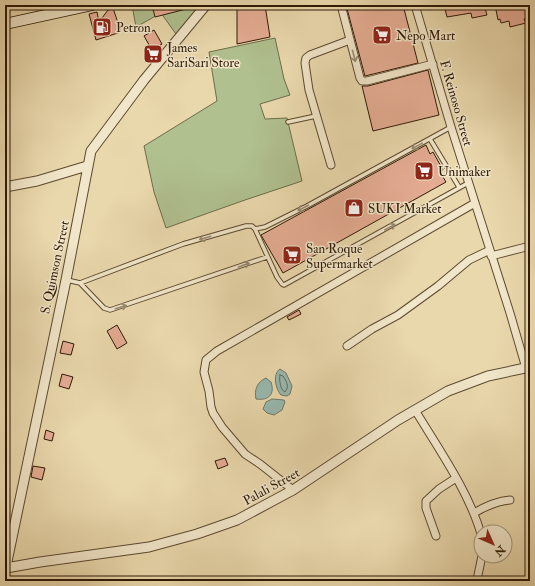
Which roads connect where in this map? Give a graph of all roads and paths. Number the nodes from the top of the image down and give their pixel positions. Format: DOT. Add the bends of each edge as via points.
graph roads {
  1 [pos="92,5"];
  2 [pos="206,5"];
  3 [pos="341,5"];
  4 [pos="415,5"];
  5 [pos="5,24"];
  6 [pos="350,40"];
  7 [pos="433,64"];
  8 [pos="317,115"];
  9 [pos="288,122"];
  10 [pos="451,127"];
  11 [pos="430,139"];
  12 [pos="331,165"];
  13 [pos="87,166"];
  14 [pos="468,183"];
  15 [pos="5,187"];
  16 [pos="458,187"];
  17 [pos="475,203"];
  18 [pos="255,230"];
  19 [pos="530,246"];
  20 [pos="491,253"];
  21 [pos="267,257"];
  22 [pos="66,280"];
  23 [pos="80,283"];
  24 [pos="346,346"];
  25 [pos="528,367"];
  26 [pos="415,410"];
  27 [pos="456,478"];
  28 [pos="293,490"];
  29 [pos="510,500"];
  30 [pos="474,513"];
  31 [pos="478,524"];
  32 [pos="436,536"];
  33 [pos="480,564"];
  34 [pos="5,570"];
  35 [pos="478,575"];
  1 -- 5 [label="main road"];
  2 -- 13 [label="street, S. Quimson Street" via="109,126 91,151"];
  3 -- 6 [label="street"];
  4 -- 7 [label="street, F. Reinoso Street"];
  6 -- 7 [label="street, one-way" via="362,81"];
  6 -- 8 [label="street" via="306,58 309,90"];
  7 -- 10 [label="street, F. Reinoso Street"];
  8 -- 9 [label="lane"];
  8 -- 12 [label="street"];
  10 -- 11 [label="lane"];
  10 -- 14 [label="street, F. Reinoso Street"];
  11 -- 16 [label="lane"];
  11 -- 18 [label="lane, one-way" via="284,218"];
  13 -- 15 [label="street" via="38,181"];
  13 -- 22 [label="street, S. Quimson Street"];
  14 -- 16 [label="lane"];
  14 -- 17 [label="street, F. Reinoso Street"];
  21 -- 16 [label="lane, one-way" via="282,284 287,284"];
  17 -- 20 [label="street, F. Reinoso Street"];
  17 -- 28 [label="street" via="217,350 204,363 211,408 222,427 245,454"];
  18 -- 21 [label="lane"];
  18 -- 23 [label="lane, one-way" via="252,226 246,226 183,244"];
  19 -- 20 [label="street"];
  20 -- 24 [label="street" via="470,260 404,311"];
  20 -- 25 [label="street, F. Reinoso Street"];
  23 -- 21 [label="lane, one-way" via="104,308 110,310"];
  22 -- 23 [label="lane"];
  22 -- 34 [label="street, S. Quimson Street"];
  25 -- 26 [label="street, Palali Street" via="488,376 461,386"];
  26 -- 27 [label="street"];
  26 -- 28 [label="street, Palali Street"];
  27 -- 30 [label="street"];
  27 -- 32 [label="street" via="426,500 426,508"];
  28 -- 34 [label="street, Palali Street" via="238,520 171,542 40,562"];
  29 -- 30 [label="street" via="499,501"];
  30 -- 31 [label="street"];
  33 -- 35 [label="street"];
}
